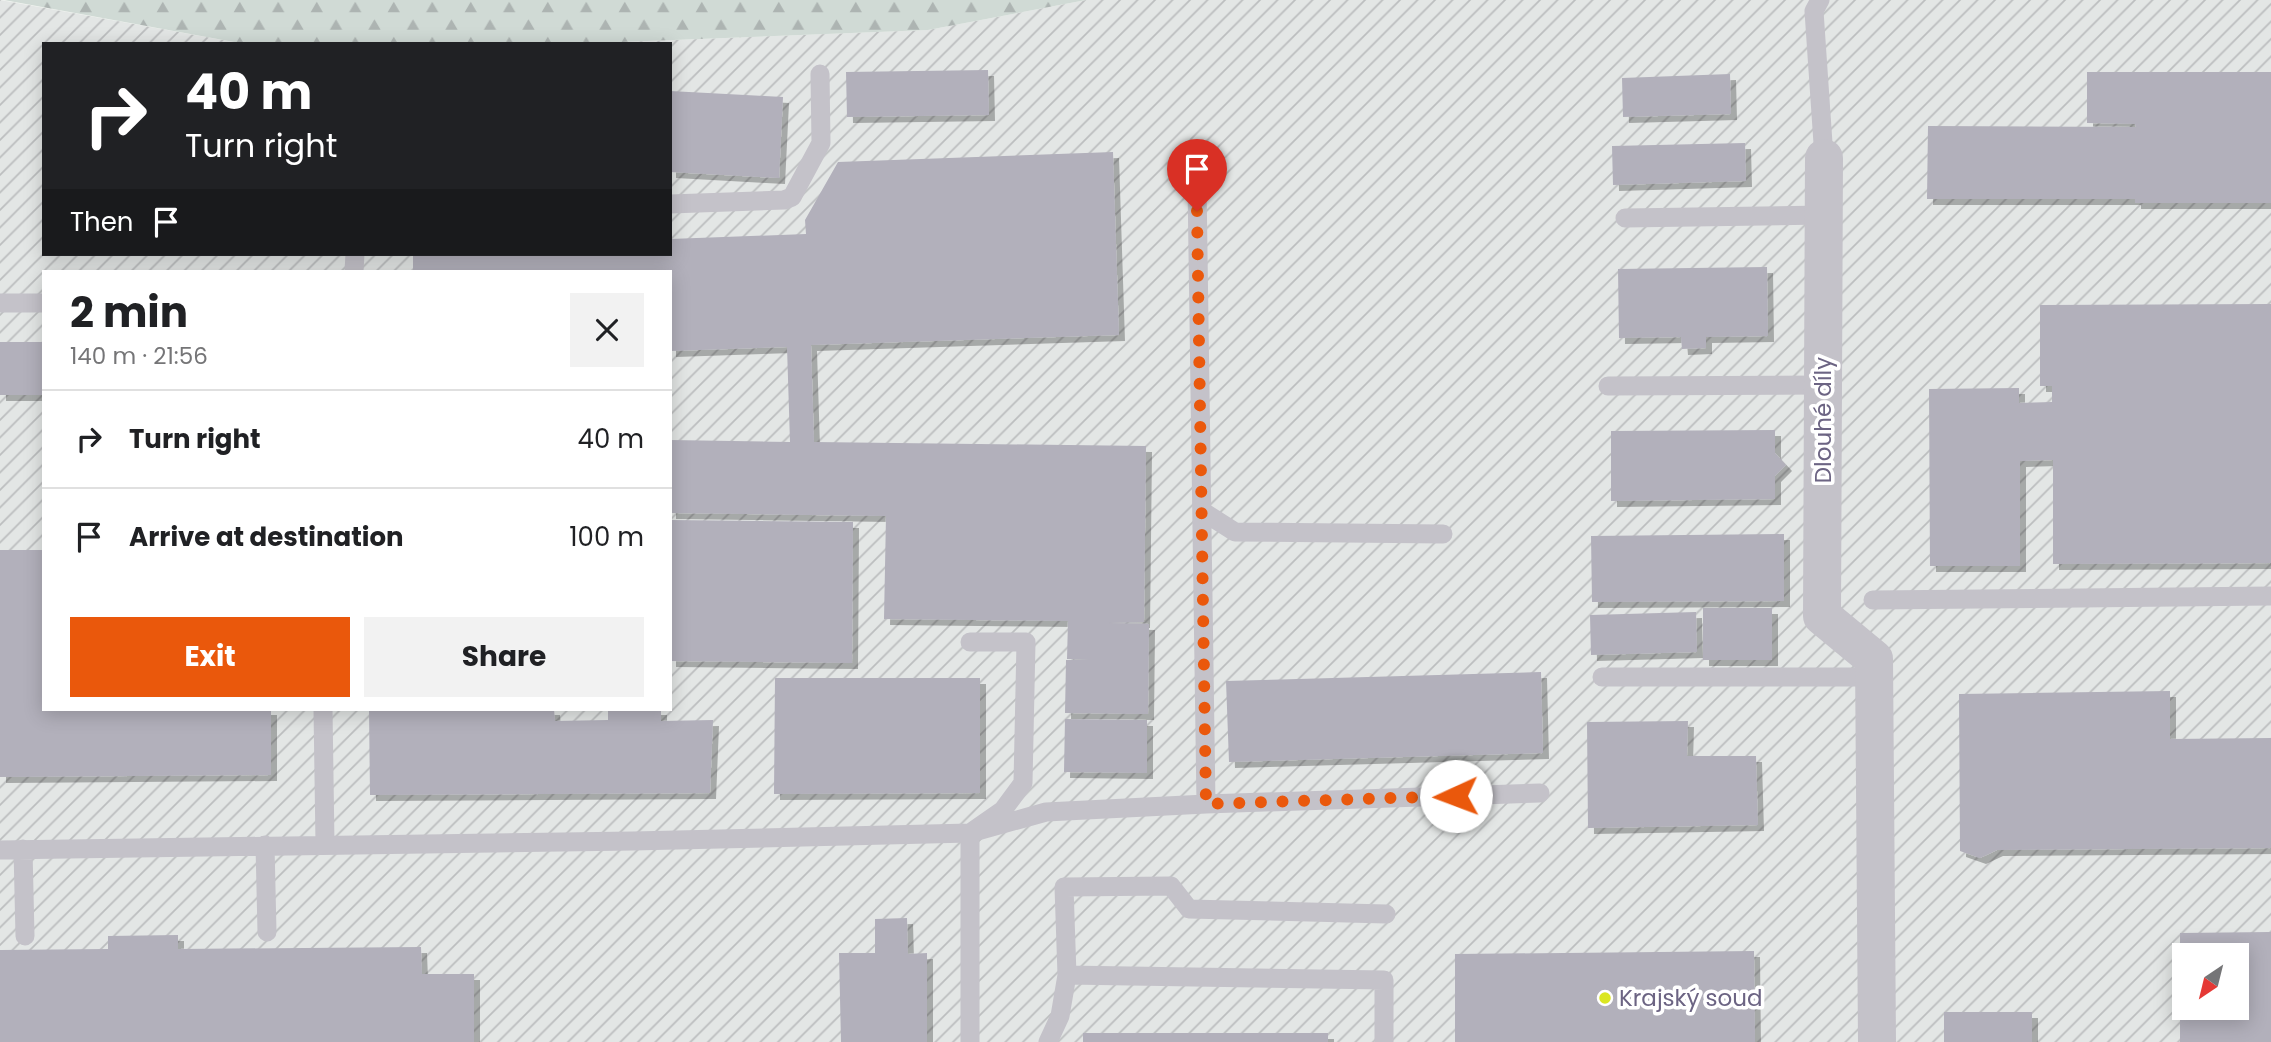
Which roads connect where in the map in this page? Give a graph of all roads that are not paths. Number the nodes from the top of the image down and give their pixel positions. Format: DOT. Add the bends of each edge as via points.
graph roads {
  1 [pos="1820,0"];
  2 [pos="820,74"];
  3 [pos="1824,158"];
  4 [pos="1197,184"];
  5 [pos="672,204"];
  6 [pos="1824,215"];
  7 [pos="1625,218"];
  8 [pos="0,303"];
  9 [pos="42,303"];
  10 [pos="1823,385"];
  11 [pos="1608,386"];
  12 [pos="1202,512"];
  13 [pos="1443,534"];
  14 [pos="2271,596"];
  15 [pos="1873,600"];
  16 [pos="970,642"];
  17 [pos="1874,668"];
  18 [pos="1602,677"];
  19 [pos="323,711"];
  20 [pos="1540,793"];
  21 [pos="1206,804"];
  22 [pos="970,833"];
  23 [pos="325,844"];
  24 [pos="265,845"];
  25 [pos="23,849"];
  26 [pos="0,850"];
  27 [pos="1386,914"];
  28 [pos="267,932"];
  29 [pos="25,936"];
  30 [pos="1067,975"];
  31 [pos="970,1042"];
  32 [pos="1048,1042"];
  33 [pos="1384,1042"];
  34 [pos="1877,1042"];
  1 -- 3 [label="lane" via="1814,11"];
  2 -- 5 [label="lane" via="821,143 792,197"];
  3 -- 6 [label="street, Dlouhé díly"];
  4 -- 12 [label="lane"];
  6 -- 7 [label="lane"];
  6 -- 10 [label="street, Dlouhé díly"];
  8 -- 9 [label="lane"];
  10 -- 11 [label="lane"];
  10 -- 17 [label="street, Dlouhé díly" via="1822,616"];
  12 -- 13 [label="lane" via="1235,532"];
  12 -- 21 [label="lane"];
  14 -- 15 [label="lane"];
  16 -- 22 [label="lane" via="1026,642 1023,783 1003,810"];
  17 -- 18 [label="lane"];
  17 -- 34 [label="street"];
  19 -- 23 [label="lane"];
  20 -- 21 [label="lane"];
  21 -- 22 [label="lane" via="1046,812"];
  22 -- 23 [label="lane"];
  22 -- 31 [label="lane"];
  23 -- 24 [label="lane"];
  24 -- 25 [label="lane"];
  24 -- 28 [label="lane"];
  25 -- 26 [label="lane"];
  25 -- 29 [label="lane"];
  27 -- 30 [label="lane" via="1189,909 1171,886 1064,887"];
  30 -- 32 [label="lane" via="1060,1016"];
  30 -- 33 [label="lane" via="1384,980"];
}
